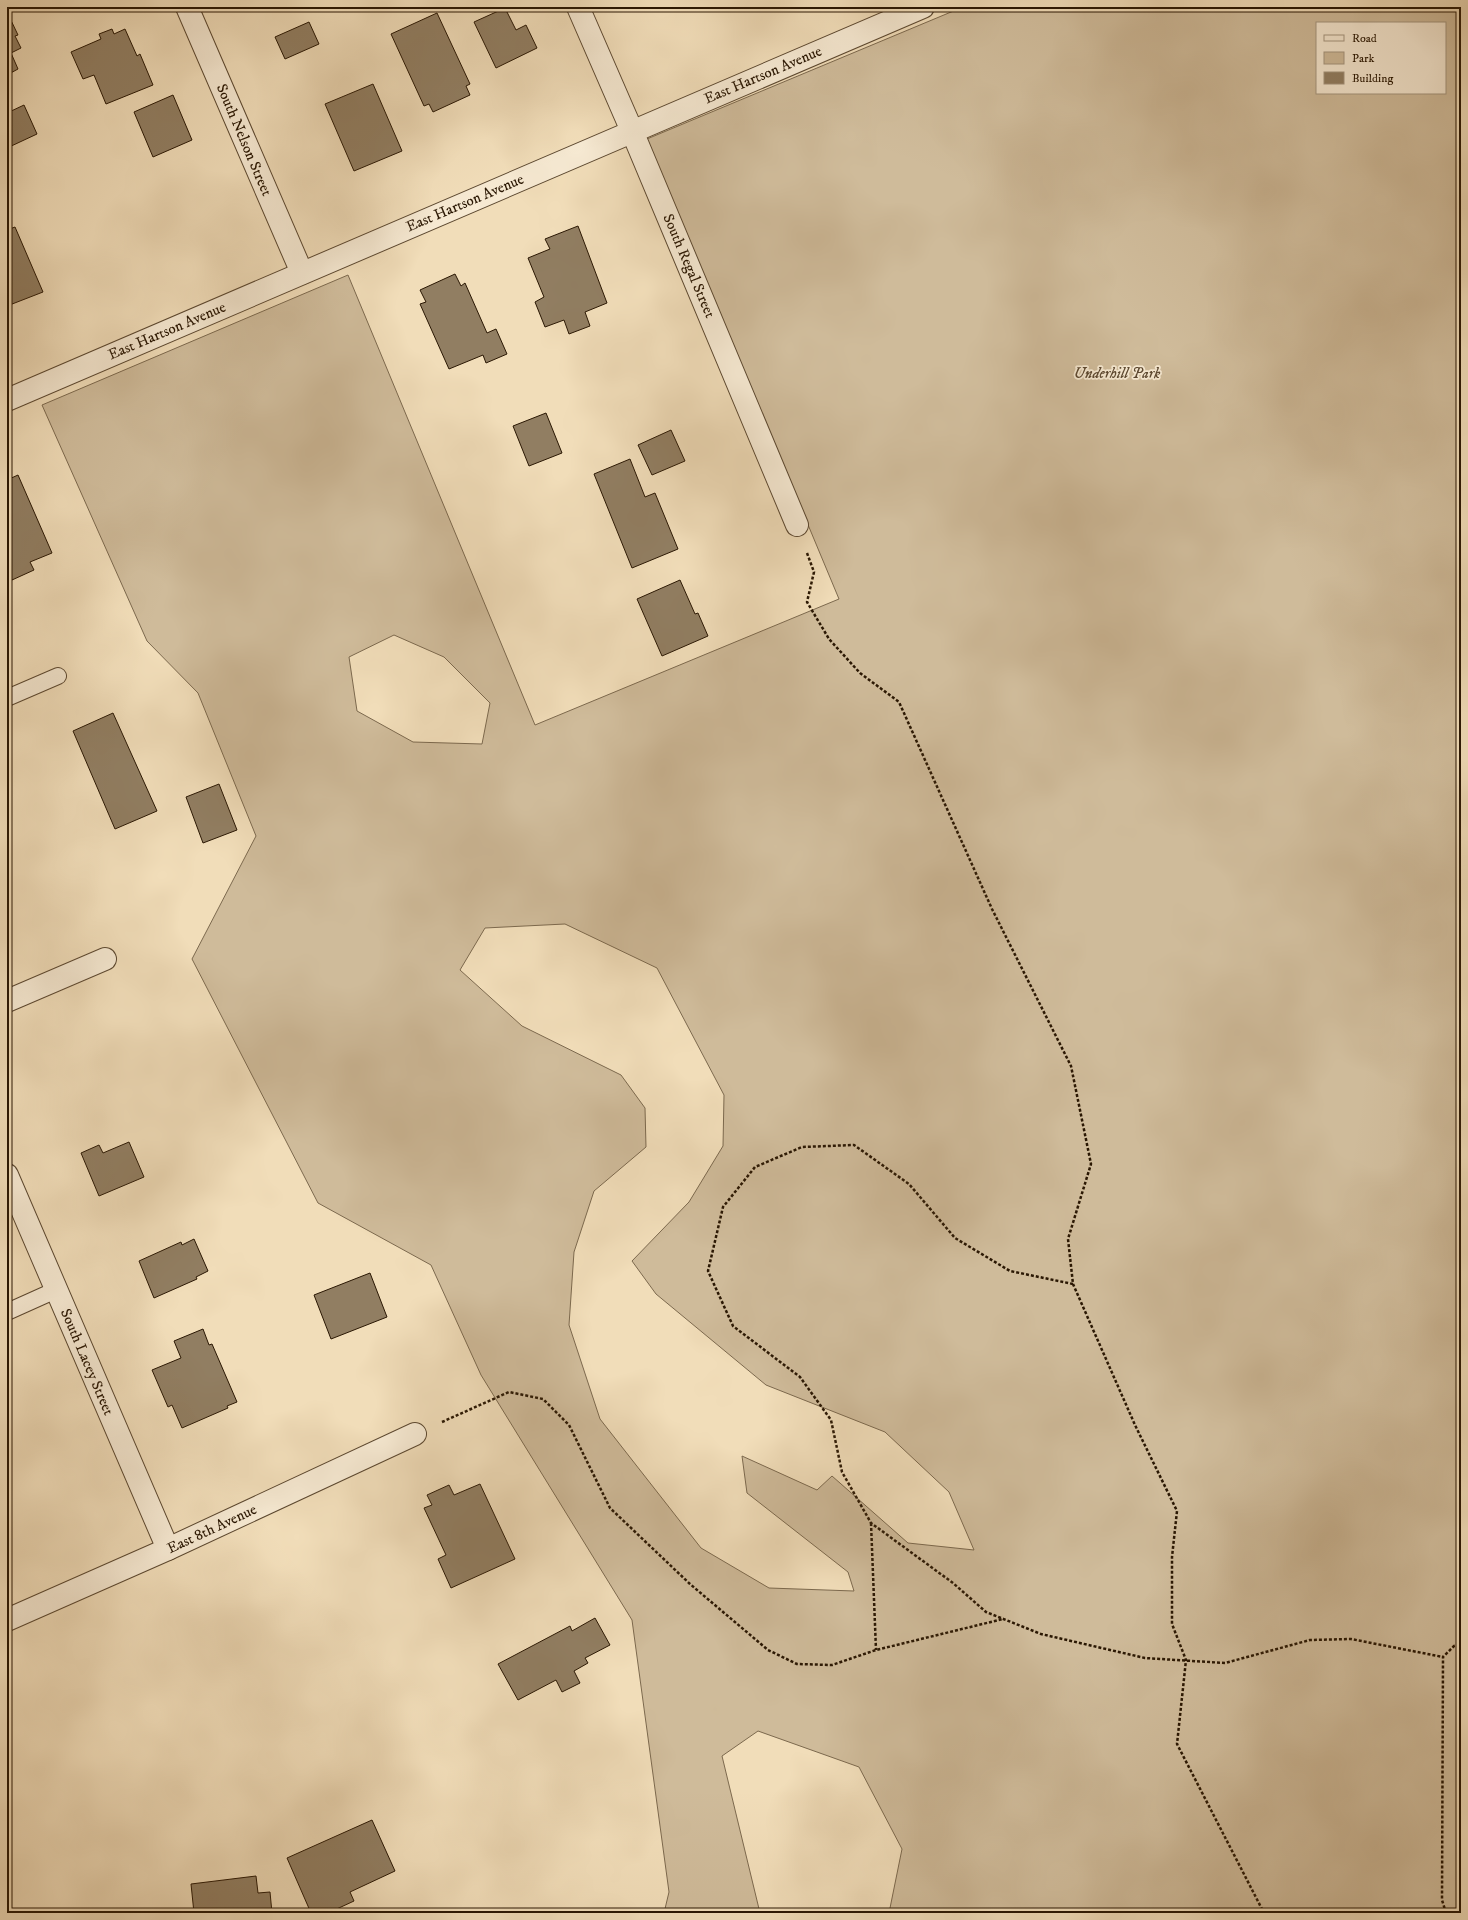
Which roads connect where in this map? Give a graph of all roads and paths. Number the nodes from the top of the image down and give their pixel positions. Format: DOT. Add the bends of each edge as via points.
graph roads {
  1 [pos="187,7"];
  2 [pos="578,7"];
  3 [pos="923,7"];
  4 [pos="632,131"];
  5 [pos="302,273"];
  6 [pos="7,400"];
  7 [pos="797,525"];
  8 [pos="58,676"];
  9 [pos="7,698"];
  10 [pos="105,959"];
  11 [pos="7,1000"];
  12 [pos="7,1175"];
  13 [pos="1073,1284"];
  14 [pos="56,1290"];
  15 [pos="7,1312"];
  16 [pos="415,1434"];
  17 [pos="871,1523"];
  18 [pos="168,1549"];
  19 [pos="1004,1619"];
  20 [pos="7,1620"];
  21 [pos="1461,1644"];
  22 [pos="876,1650"];
  23 [pos="1443,1657"];
  24 [pos="1186,1660"];
  25 [pos="1264,1913"];
  26 [pos="1446,1913"];
  1 -- 5 [label="street, South Nelson Street"];
  2 -- 4 [label="street, South Regal Street"];
  3 -- 4 [label="street, East Hartson Avenue"];
  4 -- 5 [label="street, East Hartson Avenue"];
  4 -- 7 [label="street, South Regal Street"];
  5 -- 6 [label="street, East Hartson Avenue"];
  7 -- 13 [label="path" via="814,572 807,602 830,639 860,673 899,702 992,909 1071,1066 1091,1164 1068,1239"];
  8 -- 9 [label="lane"];
  10 -- 11 [label="street"];
  12 -- 14 [label="street, South Lacey Street"];
  13 -- 17 [label="path" via="1010,1271 956,1238 909,1184 854,1145 802,1147 755,1167 722,1207 708,1270 732,1326 800,1377 831,1420 842,1472"];
  13 -- 24 [label="path" via="1135,1425 1178,1511 1172,1557 1172,1624"];
  14 -- 15 [label="lane"];
  14 -- 18 [label="street, South Lacey Street"];
  16 -- 18 [label="street, East 8th Avenue"];
  16 -- 22 [label="path" via="509,1392 543,1399 569,1425 610,1508 690,1584 768,1650 797,1664 832,1666"];
  17 -- 19 [label="path" via="953,1583 986,1612"];
  17 -- 22 [label="path"];
  18 -- 20 [label="street, East 8th Avenue"];
  19 -- 22 [label="path"];
  19 -- 24 [label="path" via="1042,1634 1145,1658"];
  21 -- 23 [label="path" via="1454,1646"];
  23 -- 24 [label="path" via="1351,1639 1310,1640 1225,1662"];
  23 -- 26 [label="path" via="1442,1900"];
  24 -- 25 [label="path" via="1177,1744"];
}
